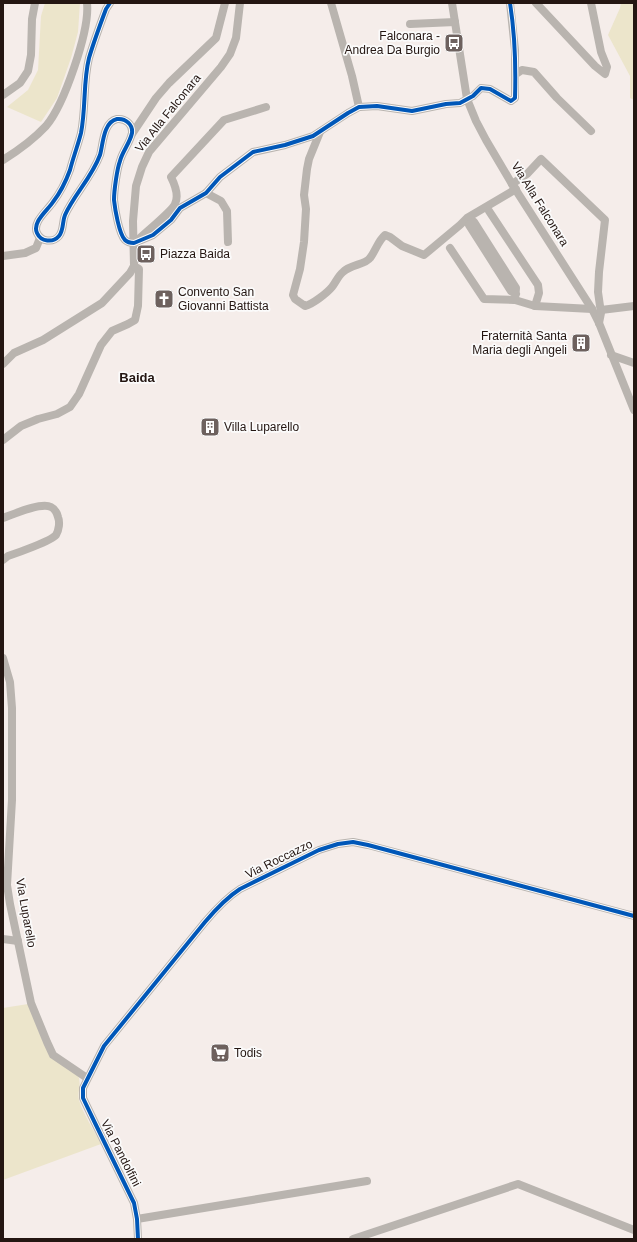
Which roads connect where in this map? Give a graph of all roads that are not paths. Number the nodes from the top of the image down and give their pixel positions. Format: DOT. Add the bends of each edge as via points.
graph roads {
  1 [pos="35,3"];
  2 [pos="87,3"];
  3 [pos="110,3"];
  4 [pos="225,3"];
  5 [pos="240,3"];
  6 [pos="331,3"];
  7 [pos="452,3"];
  8 [pos="510,3"];
  9 [pos="536,3"];
  10 [pos="591,3"];
  11 [pos="455,22"];
  12 [pos="410,24"];
  13 [pos="516,74"];
  14 [pos="3,95"];
  15 [pos="467,99"];
  16 [pos="266,107"];
  17 [pos="359,107"];
  18 [pos="591,131"];
  19 [pos="320,132"];
  20 [pos="132,134"];
  21 [pos="3,160"];
  22 [pos="514,187"];
  23 [pos="206,193"];
  24 [pos="489,211"];
  25 [pos="40,238"];
  26 [pos="228,242"];
  27 [pos="134,244"];
  28 [pos="450,248"];
  29 [pos="3,256"];
  30 [pos="134,266"];
  31 [pos="516,297"];
  32 [pos="536,306"];
  33 [pos="634,306"];
  34 [pos="592,309"];
  35 [pos="601,310"];
  36 [pos="599,323"];
  37 [pos="611,355"];
  38 [pos="634,363"];
  39 [pos="3,364"];
  40 [pos="634,410"];
  41 [pos="3,440"];
  42 [pos="3,518"];
  43 [pos="3,560"];
  44 [pos="3,658"];
  45 [pos="5,867"];
  46 [pos="634,916"];
  47 [pos="3,939"];
  48 [pos="18,941"];
  49 [pos="87,1078"];
  50 [pos="367,1181"];
  51 [pos="137,1219"];
  52 [pos="634,1230"];
  53 [pos="138,1239"];
  54 [pos="352,1239"];
  1 -- 14 [label="street" via="28,71 20,83"];
  2 -- 21 [label="street" via="84,34 62,101 47,125 28,145"];
  3 -- 25 [label="street" via="89,58 81,133 67,178 53,202 40,217 36,232"];
  4 -- 20 [label="street" via="216,38 169,83"];
  5 -- 27 [label="street, Via Alla Falconara" via="236,38 230,54 149,152 142,167 136,186"];
  6 -- 17 [label="street"];
  7 -- 11 [label="street, Via Alla Falconara"];
  8 -- 13 [label="street"];
  9 -- 10 [label="street" via="605,74 607,67 601,52"];
  11 -- 12 [label="street"];
  11 -- 15 [label="street, Via Alla Falconara"];
  13 -- 15 [label="street" via="515,98 511,101 490,89 481,88"];
  13 -- 18 [label="street" via="522,70 534,72"];
  15 -- 17 [label="street" via="460,103 412,111 377,106"];
  15 -- 22 [label="street, Via Alla Falconara" via="486,140"];
  16 -- 27 [label="street" via="224,120 171,177 177,195 175,205"];
  17 -- 19 [label="street"];
  19 -- 22 [label="street" via="307,169 304,242 293,295 305,306 311,305 333,286 350,266 366,262 385,235 402,246 424,255 467,218"];
  19 -- 23 [label="street" via="285,145 253,152 220,177"];
  20 -- 25 [label="street" via="132,127 127,121 122,119 111,122 106,128 99,157 68,208 59,236 46,241"];
  20 -- 27 [label="street" via="118,166 114,199 120,232 125,240"];
  22 -- 34 [label="street, Via Alla Falconara"];
  22 -- 35 [label="street" via="541,159 605,220 598,292"];
  23 -- 26 [label="street" via="221,201 227,211"];
  23 -- 27 [label="street" via="180,208 171,220 153,235"];
  24 -- 32 [label="street" via="538,285"];
  25 -- 29 [label="street" via="36,248 25,253"];
  27 -- 30 [label="street, Via Alla Falconara"];
  28 -- 31 [label="street" via="484,299"];
  30 -- 39 [label="street" via="102,303 43,340 14,354"];
  30 -- 41 [label="street, Via Alla Falconara" via="139,269 135,320 112,331 101,345 79,394 70,406 57,414 20,426"];
  31 -- 31 [label="street" via="516,288 474,222 469,225"];
  31 -- 32 [label="street"];
  32 -- 34 [label="street"];
  33 -- 35 [label="street"];
  34 -- 36 [label="street, Via Alla Falconara"];
  35 -- 36 [label="street"];
  36 -- 37 [label="street, Via Alla Falconara"];
  37 -- 38 [label="street"];
  37 -- 40 [label="street, Via Alla Falconara"];
  42 -- 43 [label="street" via="44,506 56,511 59,520 55,536"];
  44 -- 45 [label="street, Via Luparello" via="10,682 12,708 12,800"];
  45 -- 48 [label="street, Via Luparello"];
  46 -- 49 [label="street, Via Roccazzo" via="368,845 353,842 338,844 319,850 228,896 104,1046"];
  47 -- 48 [label="street"];
  48 -- 49 [label="street, Via Luparello" via="31,1003 46,1042 53,1055"];
  49 -- 51 [label="street, Via Pandolfini" via="83,1098 134,1203"];
  50 -- 51 [label="street"];
  51 -- 53 [label="street, Via Pandolfini"];
  52 -- 54 [label="street" via="518,1184"];
}
